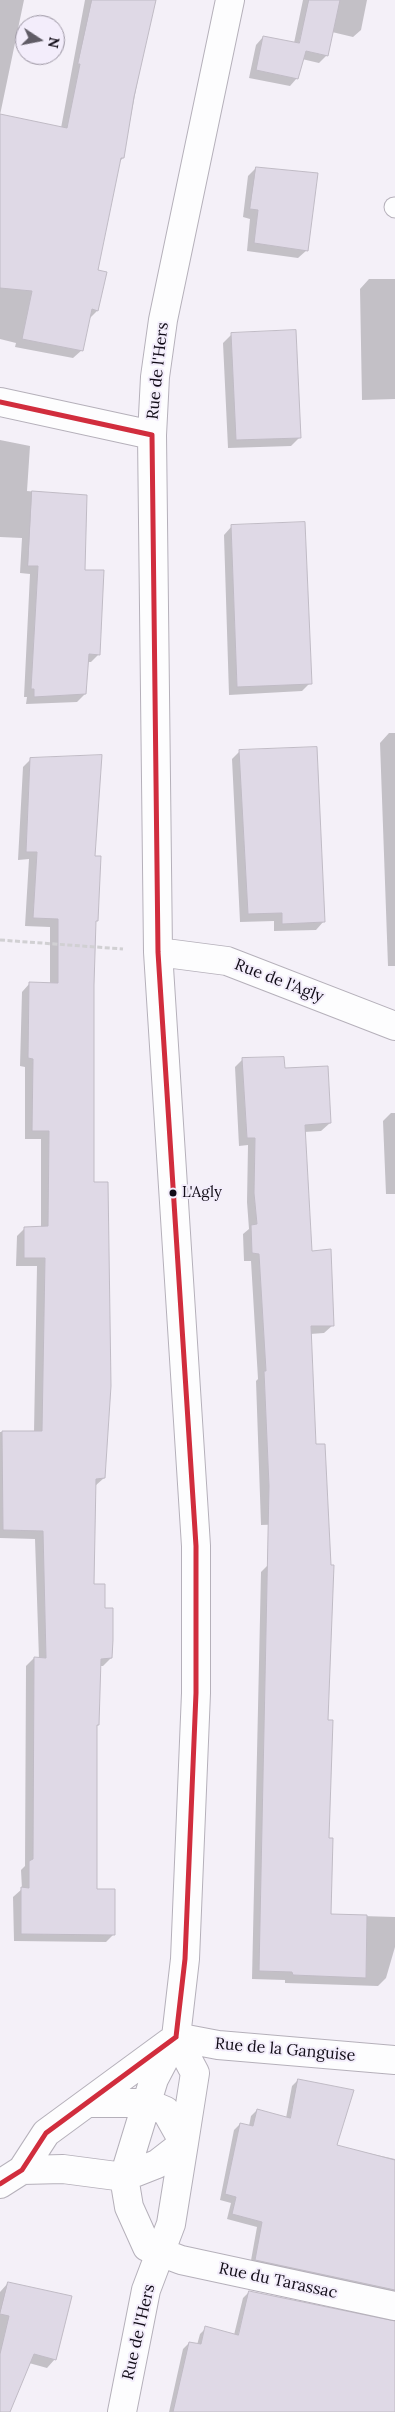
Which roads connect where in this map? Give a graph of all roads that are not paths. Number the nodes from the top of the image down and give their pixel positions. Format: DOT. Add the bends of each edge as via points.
graph roads {
  1 [pos="230,0"];
  2 [pos="0,402"];
  3 [pos="152,435"];
  4 [pos="158,952"];
  5 [pos="395,1026"];
  6 [pos="176,2037"];
  7 [pos="395,2060"];
  8 [pos="87,2103"];
  9 [pos="147,2103"];
  10 [pos="184,2143"];
  11 [pos="11,2177"];
  12 [pos="124,2177"];
  13 [pos="161,2253"];
  14 [pos="395,2306"];
  15 [pos="122,2412"];
  1 -- 3 [label="street, Rue de l'Hers" via="163,320 155,377"];
  2 -- 3 [label="street"];
  3 -- 4 [label="street, Rue de l'Hers"];
  4 -- 5 [label="street, Rue de l'Agly" via="227,961"];
  4 -- 6 [label="street, Rue de l'Hers" via="196,1546 196,1703 185,1959"];
  6 -- 7 [label="street, Rue de la Ganguise" via="218,2045"];
  6 -- 8 [label="street"];
  6 -- 9 [label="street, Rue de l'Hers" via="154,2079"];
  6 -- 10 [label="street, Rue de l'Hers" via="195,2073"];
  8 -- 9 [label="street"];
  8 -- 11 [label="street" via="46,2134"];
  9 -- 10 [label="street" via="166,2111"];
  9 -- 12 [label="street, Rue de l'Hers"];
  10 -- 12 [label="street" via="157,2164"];
  10 -- 13 [label="street, Rue de l'Hers" via="171,2224"];
  11 -- 12 [label="street" via="62,2169"];
  12 -- 13 [label="street, Rue de l'Hers" via="129,2208 147,2247"];
  13 -- 14 [label="street, Rue du Tarassac"];
  13 -- 15 [label="street, Rue de l'Hers" via="146,2290"];
}
